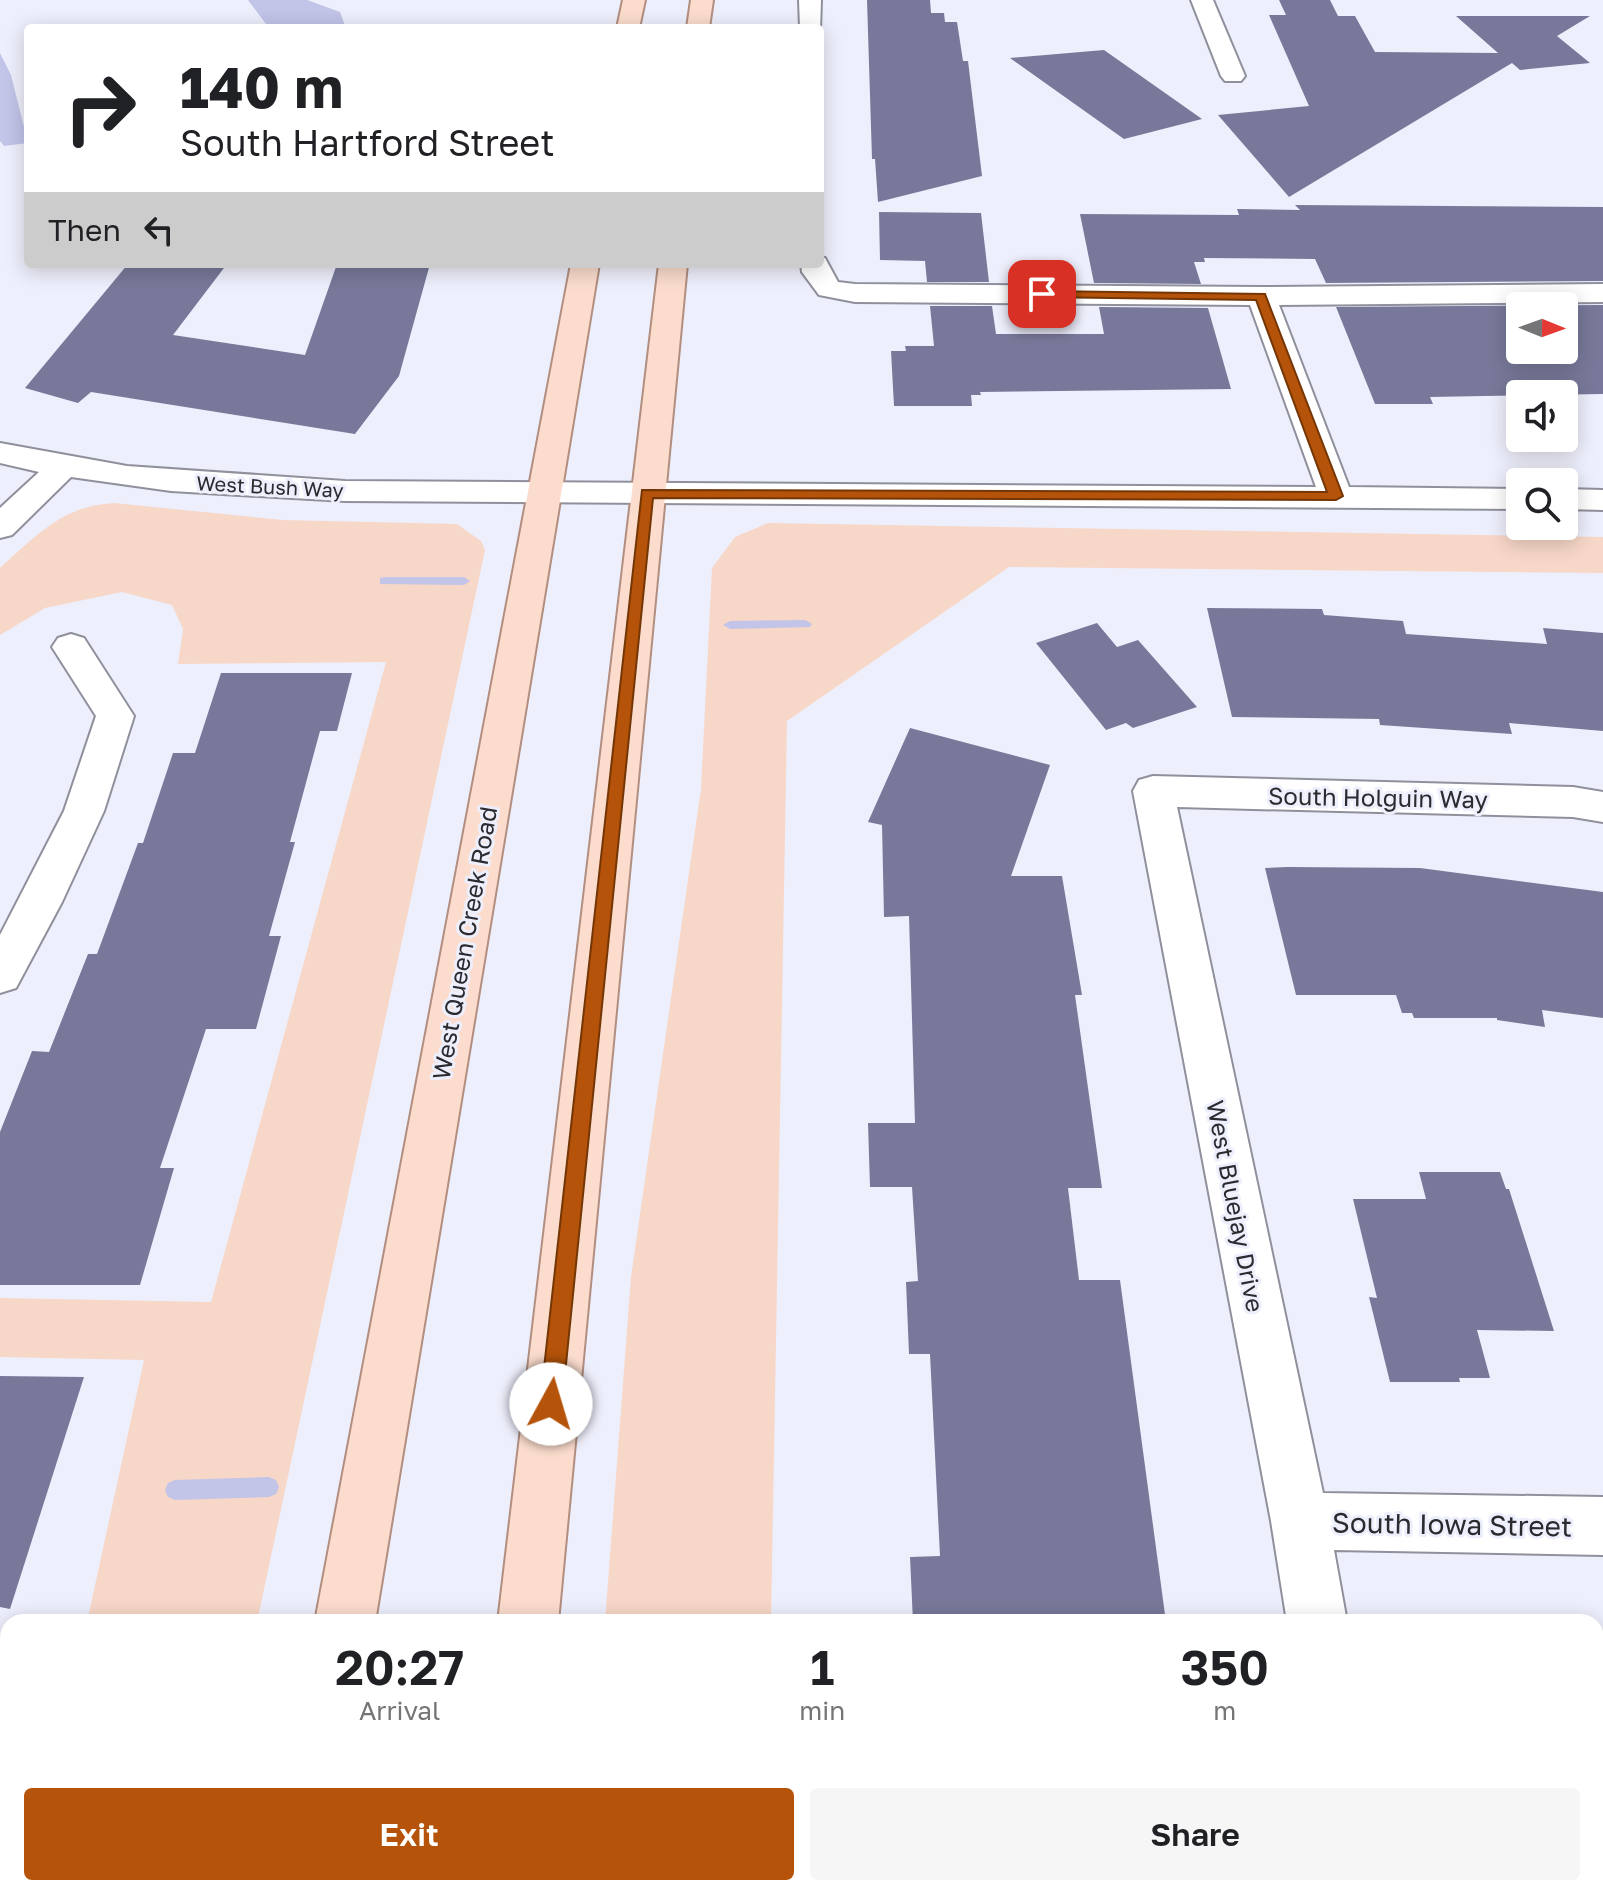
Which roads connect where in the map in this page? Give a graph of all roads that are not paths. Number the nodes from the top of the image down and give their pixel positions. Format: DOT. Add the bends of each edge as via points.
graph roads {
  1 [pos="634,0"];
  2 [pos="702,0"];
  3 [pos="810,0"];
  4 [pos="1202,0"];
  5 [pos="629,24"];
  6 [pos="699,24"];
  7 [pos="811,24"];
  8 [pos="1233,76"];
  9 [pos="584,268"];
  10 [pos="673,268"];
  11 [pos="822,276"];
  12 [pos="1603,293"];
  13 [pos="1261,296"];
  14 [pos="0,453"];
  15 [pos="64,466"];
  16 [pos="542,493"];
  17 [pos="647,493"];
  18 [pos="1336,496"];
  19 [pos="1506,499"];
  20 [pos="1578,499"];
  21 [pos="1603,500"];
  22 [pos="0,527"];
  23 [pos="71,647"];
  24 [pos="1153,791"];
  25 [pos="1603,807"];
  26 [pos="0,975"];
  27 [pos="1300,1521"];
  28 [pos="1603,1526"];
  29 [pos="346,1614"];
  30 [pos="529,1614"];
  31 [pos="1316,1614"];
  1 -- 5 [label="main road"];
  2 -- 6 [label="main road"];
  3 -- 7 [label="street"];
  4 -- 8 [label="street"];
  9 -- 16 [label="main road, West Queen Creek Road"];
  10 -- 17 [label="main road"];
  11 -- 13 [label="street" via="855,293"];
  12 -- 13 [label="street"];
  13 -- 18 [label="street"];
  14 -- 15 [label="street, West Bush Way"];
  15 -- 16 [label="street, West Bush Way" via="274,489"];
  15 -- 22 [label="street"];
  16 -- 17 [label="street, West Bush Way"];
  16 -- 29 [label="main road, West Queen Creek Road"];
  17 -- 18 [label="street, West Bush Way"];
  17 -- 30 [label="main road"];
  18 -- 19 [label="street, West Bush Way"];
  20 -- 21 [label="street"];
  23 -- 26 [label="street" via="115,716 84,811"];
  24 -- 25 [label="street, South Holguin Way"];
  24 -- 27 [label="street, West Bluejay Drive"];
  27 -- 28 [label="street, South Iowa Street"];
  27 -- 31 [label="street, West Bluejay Drive"];
}
